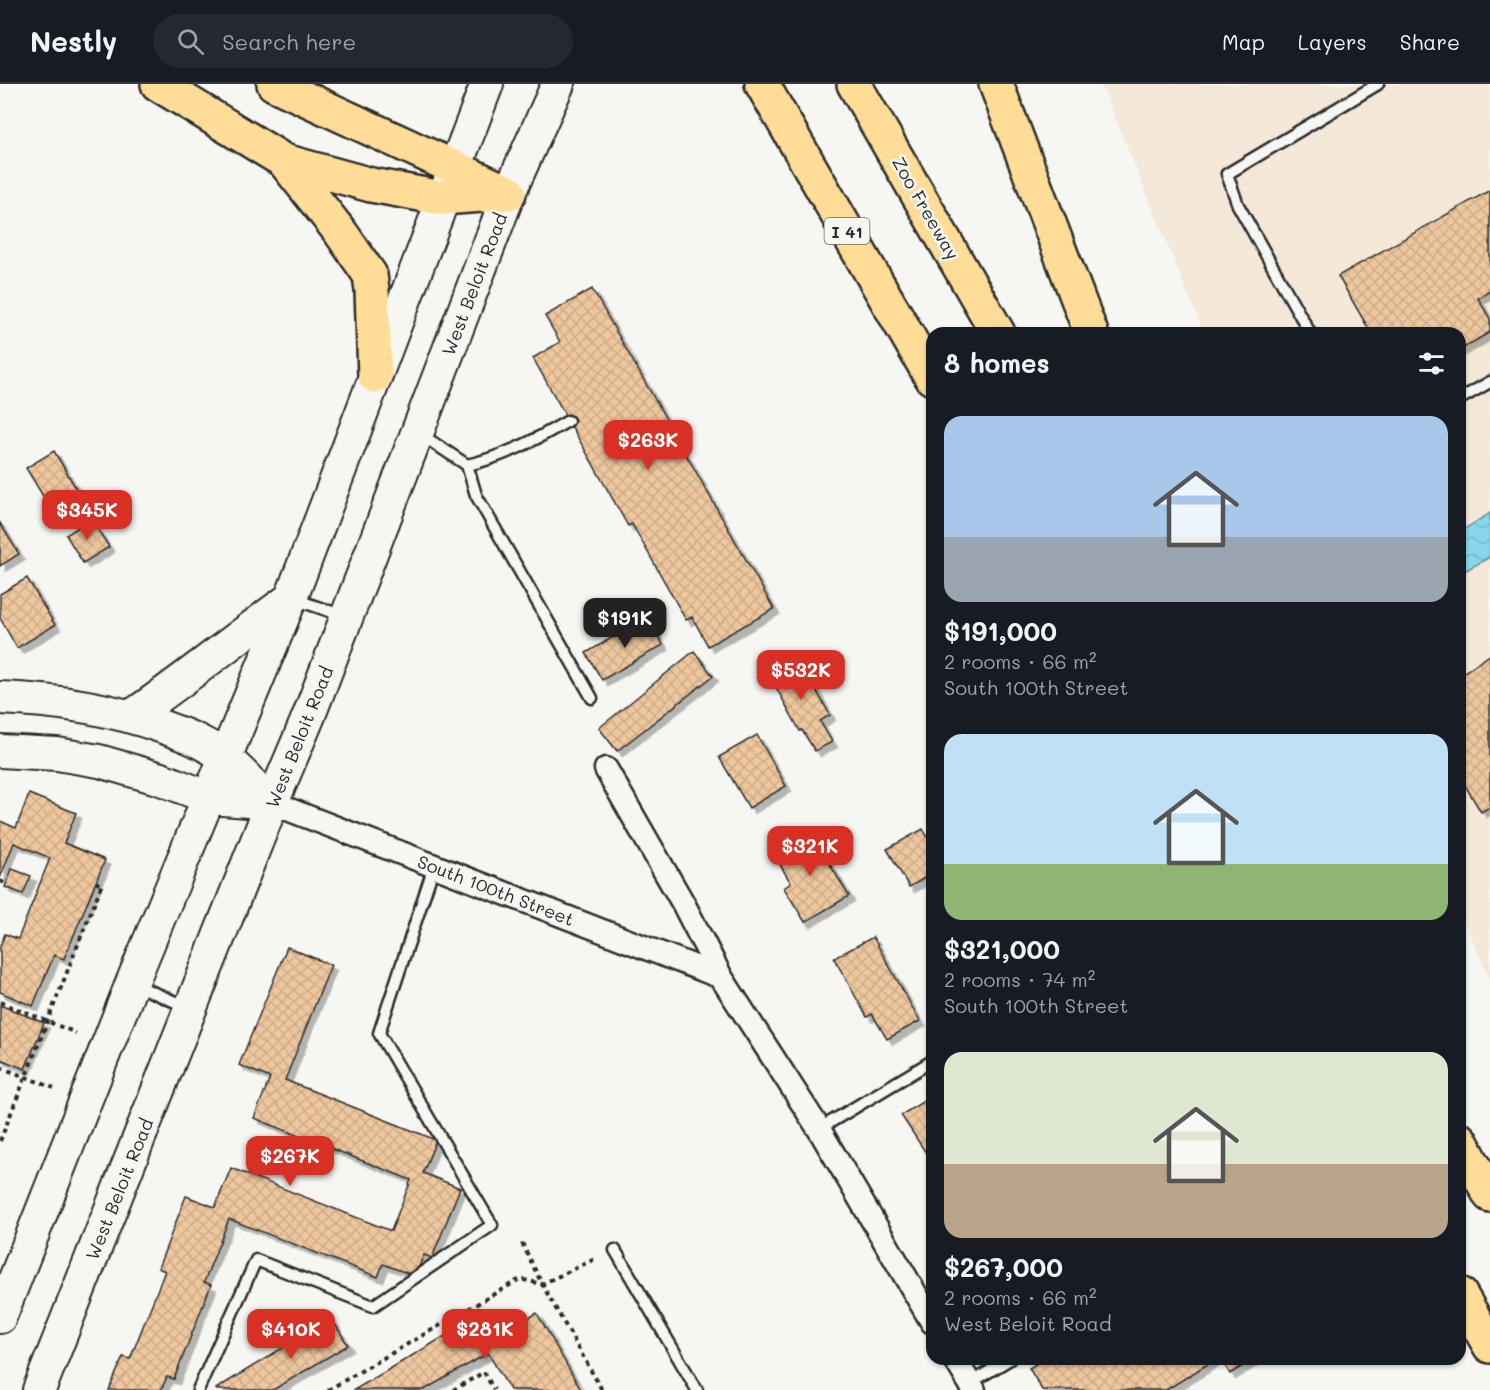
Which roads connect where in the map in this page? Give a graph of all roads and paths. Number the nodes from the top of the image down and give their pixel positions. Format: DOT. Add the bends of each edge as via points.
graph roads {
  1 [pos="158,84"];
  2 [pos="319,84"];
  3 [pos="487,84"];
  4 [pos="558,84"];
  5 [pos="762,84"];
  6 [pos="855,84"];
  7 [pos="996,84"];
  8 [pos="1378,84"];
  9 [pos="279,87"];
  10 [pos="284,161"];
  11 [pos="455,167"];
  12 [pos="509,193"];
  13 [pos="442,198"];
  14 [pos="995,327"];
  15 [pos="1089,327"];
  16 [pos="1307,327"];
  17 [pos="926,368"];
  18 [pos="375,376"];
  19 [pos="1490,382"];
  20 [pos="1466,396"];
  21 [pos="568,421"];
  22 [pos="418,432"];
  23 [pos="467,465"];
  24 [pos="291,598"];
  25 [pos="346,617"];
  26 [pos="0,698"];
  27 [pos="592,698"];
  28 [pos="132,716"];
  29 [pos="0,750"];
  30 [pos="225,758"];
  31 [pos="606,769"];
  32 [pos="210,798"];
  33 [pos="272,803"];
  34 [pos="434,866"];
  35 [pos="0,881"];
  36 [pos="96,883"];
  37 [pos="7,884"];
  38 [pos="721,977"];
  39 [pos="132,983"];
  40 [pos="0,1002"];
  41 [pos="190,1008"];
  42 [pos="48,1021"];
  43 [pos="76,1032"];
  44 [pos="926,1065"];
  45 [pos="0,1067"];
  46 [pos="25,1077"];
  47 [pos="54,1088"];
  48 [pos="819,1129"];
  49 [pos="0,1142"];
  50 [pos="1466,1151"];
  51 [pos="1490,1195"];
  52 [pos="522,1243"];
  53 [pos="615,1250"];
  54 [pos="542,1284"];
  55 [pos="6,1285"];
  56 [pos="1466,1304"];
  57 [pos="926,1312"];
  58 [pos="0,1317"];
  59 [pos="1490,1346"];
  60 [pos="959,1365"];
  61 [pos="1002,1365"];
  62 [pos="972,1387"];
  63 [pos="601,1388"];
  64 [pos="39,1390"];
  65 [pos="198,1390"];
  66 [pos="328,1390"];
  67 [pos="453,1390"];
  68 [pos="494,1390"];
  69 [pos="593,1390"];
  70 [pos="697,1390"];
  1 -- 10 [label="highway"];
  2 -- 9 [label="highway"];
  3 -- 11 [label="main road"];
  4 -- 12 [label="main road, West Beloit Road"];
  5 -- 17 [label="highway, I 41"];
  6 -- 14 [label="highway, Zoo Freeway"];
  7 -- 15 [label="highway"];
  8 -- 16 [label="lane" via="1227,174 1238,205"];
  9 -- 11 [label="highway"];
  10 -- 13 [label="highway" via="371,185"];
  10 -- 18 [label="highway" via="369,274"];
  11 -- 12 [label="highway"];
  11 -- 13 [label="main road"];
  12 -- 13 [label="highway"];
  12 -- 22 [label="main road, West Beloit Road"];
  13 -- 18 [label="main road"];
  18 -- 24 [label="main road"];
  19 -- 20 [label="lane"];
  21 -- 23 [label="lane" via="534,441"];
  22 -- 23 [label="lane"];
  22 -- 25 [label="main road, West Beloit Road"];
  23 -- 27 [label="lane" via="476,495"];
  24 -- 25 [label="lane"];
  24 -- 28 [label="main road"];
  24 -- 30 [label="main road"];
  25 -- 33 [label="main road, West Beloit Road"];
  26 -- 28 [label="main road" via="47,700"];
  28 -- 30 [label="main road" via="194,739"];
  29 -- 32 [label="main road" via="99,761"];
  30 -- 32 [label="main road"];
  30 -- 33 [label="main road"];
  31 -- 38 [label="street"];
  32 -- 33 [label="main road"];
  32 -- 39 [label="main road"];
  33 -- 34 [label="street, South 100th Street"];
  33 -- 41 [label="main road, West Beloit Road"];
  34 -- 38 [label="street, South 100th Street"];
  34 -- 65 [label="lane" via="380,1033 492,1225 373,1306 256,1260"];
  35 -- 37 [label="path"];
  36 -- 42 [label="path" via="102,885"];
  38 -- 48 [label="street"];
  39 -- 41 [label="lane"];
  39 -- 55 [label="main road"];
  40 -- 42 [label="path"];
  41 -- 64 [label="main road, West Beloit Road"];
  42 -- 43 [label="path"];
  42 -- 46 [label="path"];
  44 -- 48 [label="lane"];
  45 -- 46 [label="path"];
  46 -- 47 [label="path"];
  46 -- 49 [label="path"];
  48 -- 57 [label="street"];
  50 -- 51 [label="highway"];
  52 -- 54 [label="path"];
  53 -- 54 [label="path"];
  53 -- 70 [label="lane"];
  54 -- 63 [label="path"];
  54 -- 66 [label="path" via="520,1279"];
  55 -- 58 [label="main road"];
  56 -- 59 [label="highway"];
  60 -- 62 [label="street"];
  61 -- 62 [label="lane"];
  63 -- 69 [label="path"];
  67 -- 68 [label="path" via="484,1372"];
}
